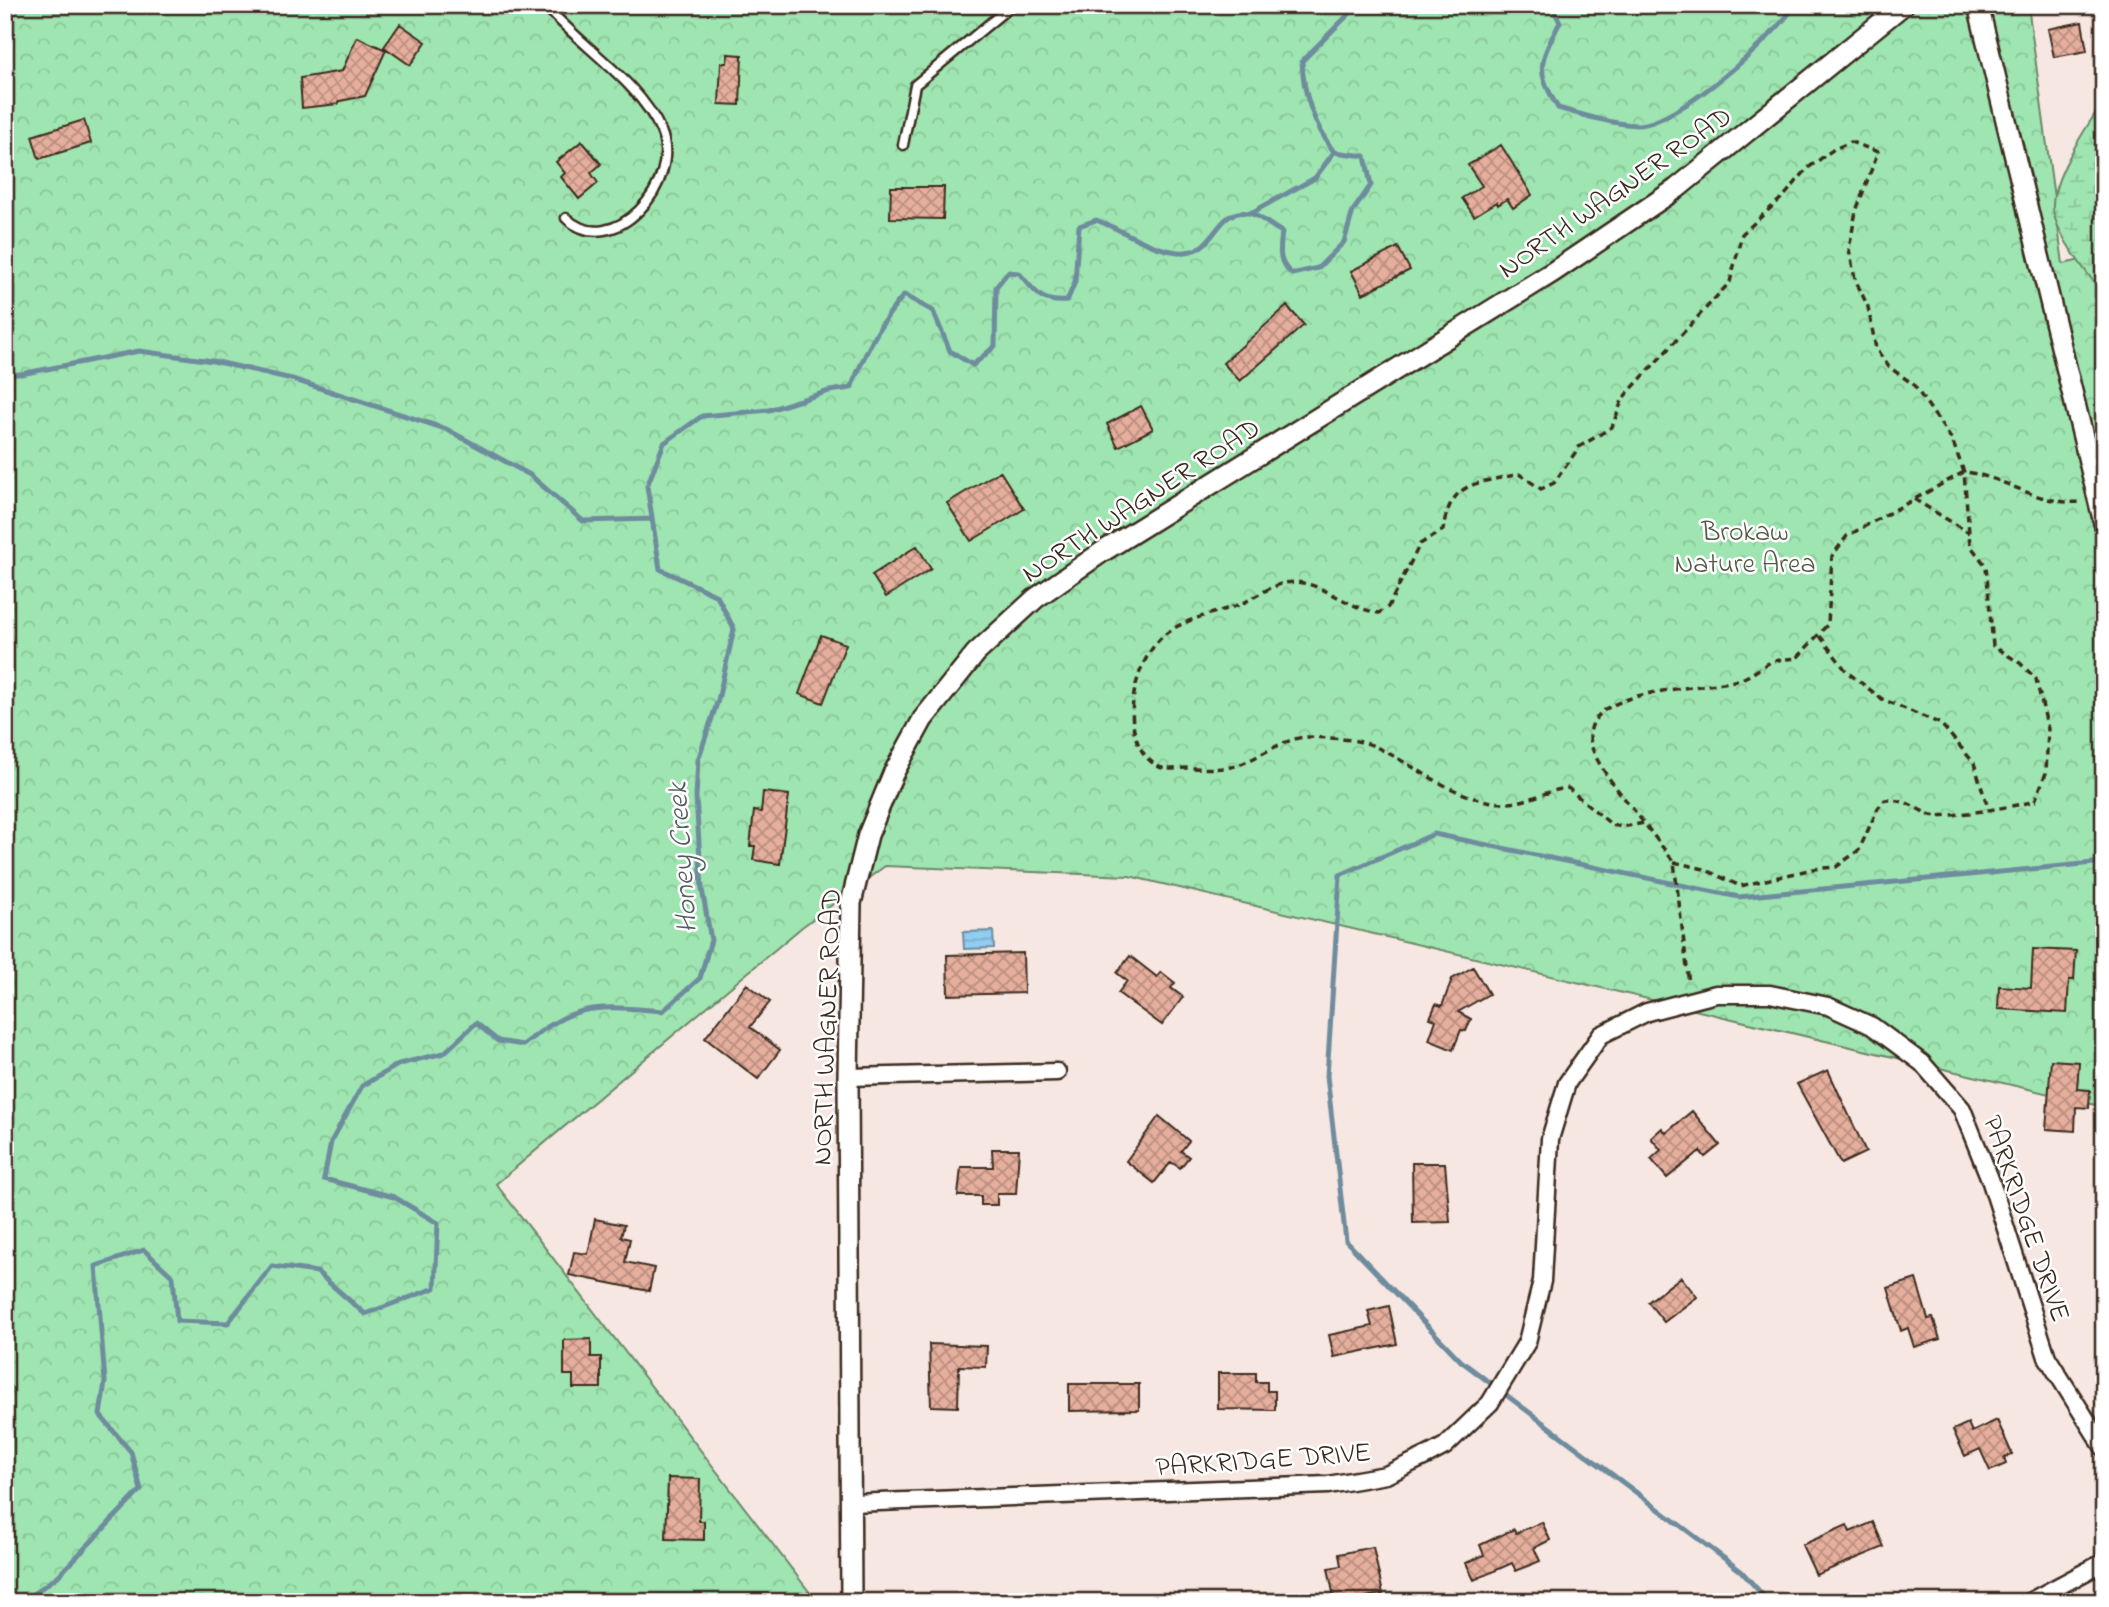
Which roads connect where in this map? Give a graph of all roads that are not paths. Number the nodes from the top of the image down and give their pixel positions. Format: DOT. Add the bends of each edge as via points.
graph roads {
  1 [pos="545,5"];
  2 [pos="1012,5"];
  3 [pos="1903,5"];
  4 [pos="1978,5"];
  5 [pos="903,145"];
  6 [pos="566,218"];
  7 [pos="2104,523"];
  8 [pos="1057,1072"];
  9 [pos="848,1077"];
  10 [pos="2104,1448"];
  11 [pos="852,1503"];
  12 [pos="2104,1562"];
  13 [pos="851,1602"];
  14 [pos="2029,1602"];
  1 -- 6 [label="lane" via="652,114 667,154 655,191 622,225 578,229"];
  2 -- 5 [label="lane" via="915,85"];
  3 -- 9 [label="street, NORTH WAGNER ROAD" via="1676,189 1553,272 1102,552 1036,598 976,653 923,719 893,774 868,835 851,903"];
  4 -- 7 [label="street"];
  8 -- 9 [label="street"];
  9 -- 11 [label="street, NORTH WAGNER ROAD"];
  10 -- 11 [label="street, PARKRIDGE DRIVE" via="2047,1357 1990,1179 1962,1109 1922,1063 1872,1026 1828,1006 1770,994 1716,995 1647,1012 1601,1035 1566,1083 1550,1139 1542,1281 1527,1342 1490,1403 1445,1446 1386,1475 1328,1485"];
  11 -- 13 [label="street, NORTH WAGNER ROAD"];
  12 -- 14 [label="street"];
}
